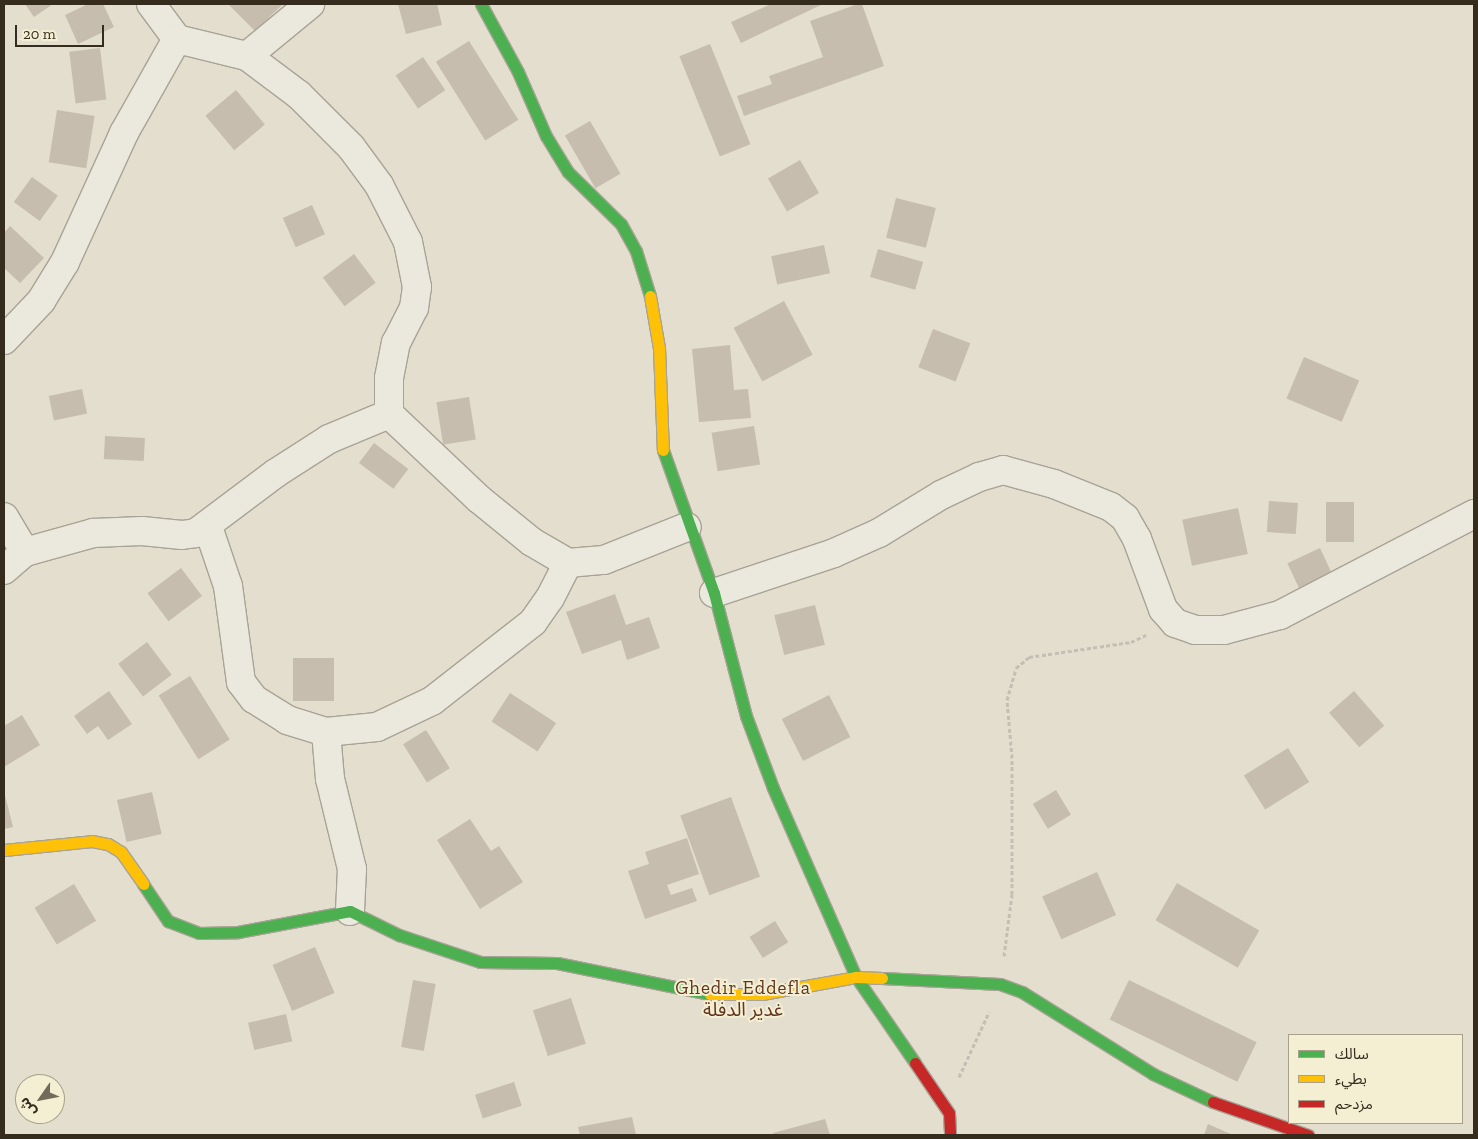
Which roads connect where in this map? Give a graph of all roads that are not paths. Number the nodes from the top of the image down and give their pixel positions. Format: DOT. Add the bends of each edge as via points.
graph roads {
  1 [pos="151,4"];
  2 [pos="310,4"];
  3 [pos="481,4"];
  4 [pos="176,39"];
  5 [pos="246,56"];
  6 [pos="4,340"];
  7 [pos="389,414"];
  8 [pos="1474,514"];
  9 [pos="4,517"];
  10 [pos="208,527"];
  11 [pos="688,527"];
  12 [pos="25,552"];
  13 [pos="568,563"];
  14 [pos="4,570"];
  15 [pos="714,593"];
  16 [pos="326,732"];
  17 [pos="4,850"];
  18 [pos="350,911"];
  19 [pos="856,977"];
  20 [pos="950,1135"];
  21 [pos="1308,1135"];
  1 -- 4 [label="street"];
  2 -- 5 [label="street"];
  3 -- 11 [label="street" via="518,72 546,136 568,172 622,224 636,251 652,301 659,348 660,427 666,461"];
  4 -- 5 [label="street"];
  4 -- 6 [label="street" via="124,133 65,262 40,301"];
  5 -- 7 [label="street" via="299,95 352,147 379,185 408,242 417,287 414,308 396,343 389,378"];
  7 -- 10 [label="street" via="322,444 276,473"];
  7 -- 13 [label="street" via="479,499 532,542"];
  8 -- 15 [label="street" via="1280,615 1224,630 1195,630 1175,623 1163,609 1144,555 1125,518 1111,507 1054,484 1003,470 979,476 941,495 879,534 834,554"];
  9 -- 12 [label="street"];
  10 -- 12 [label="street" via="182,535 142,531 93,533"];
  10 -- 16 [label="street" via="228,586 241,682 254,699 287,720"];
  11 -- 13 [label="street" via="604,560"];
  11 -- 15 [label="street"];
  12 -- 14 [label="street"];
  13 -- 16 [label="street" via="533,622 432,701 377,727"];
  15 -- 19 [label="street" via="746,716 773,788"];
  16 -- 18 [label="street" via="330,779 352,869"];
  17 -- 18 [label="street" via="92,841 108,844 121,852 168,921 199,933 238,932"];
  18 -- 19 [label="street" via="399,935 480,962 557,963 706,994 762,994"];
  19 -- 20 [label="street" via="949,1113"];
  19 -- 21 [label="street" via="1000,984 1022,992 1152,1074 1218,1105"];
}
